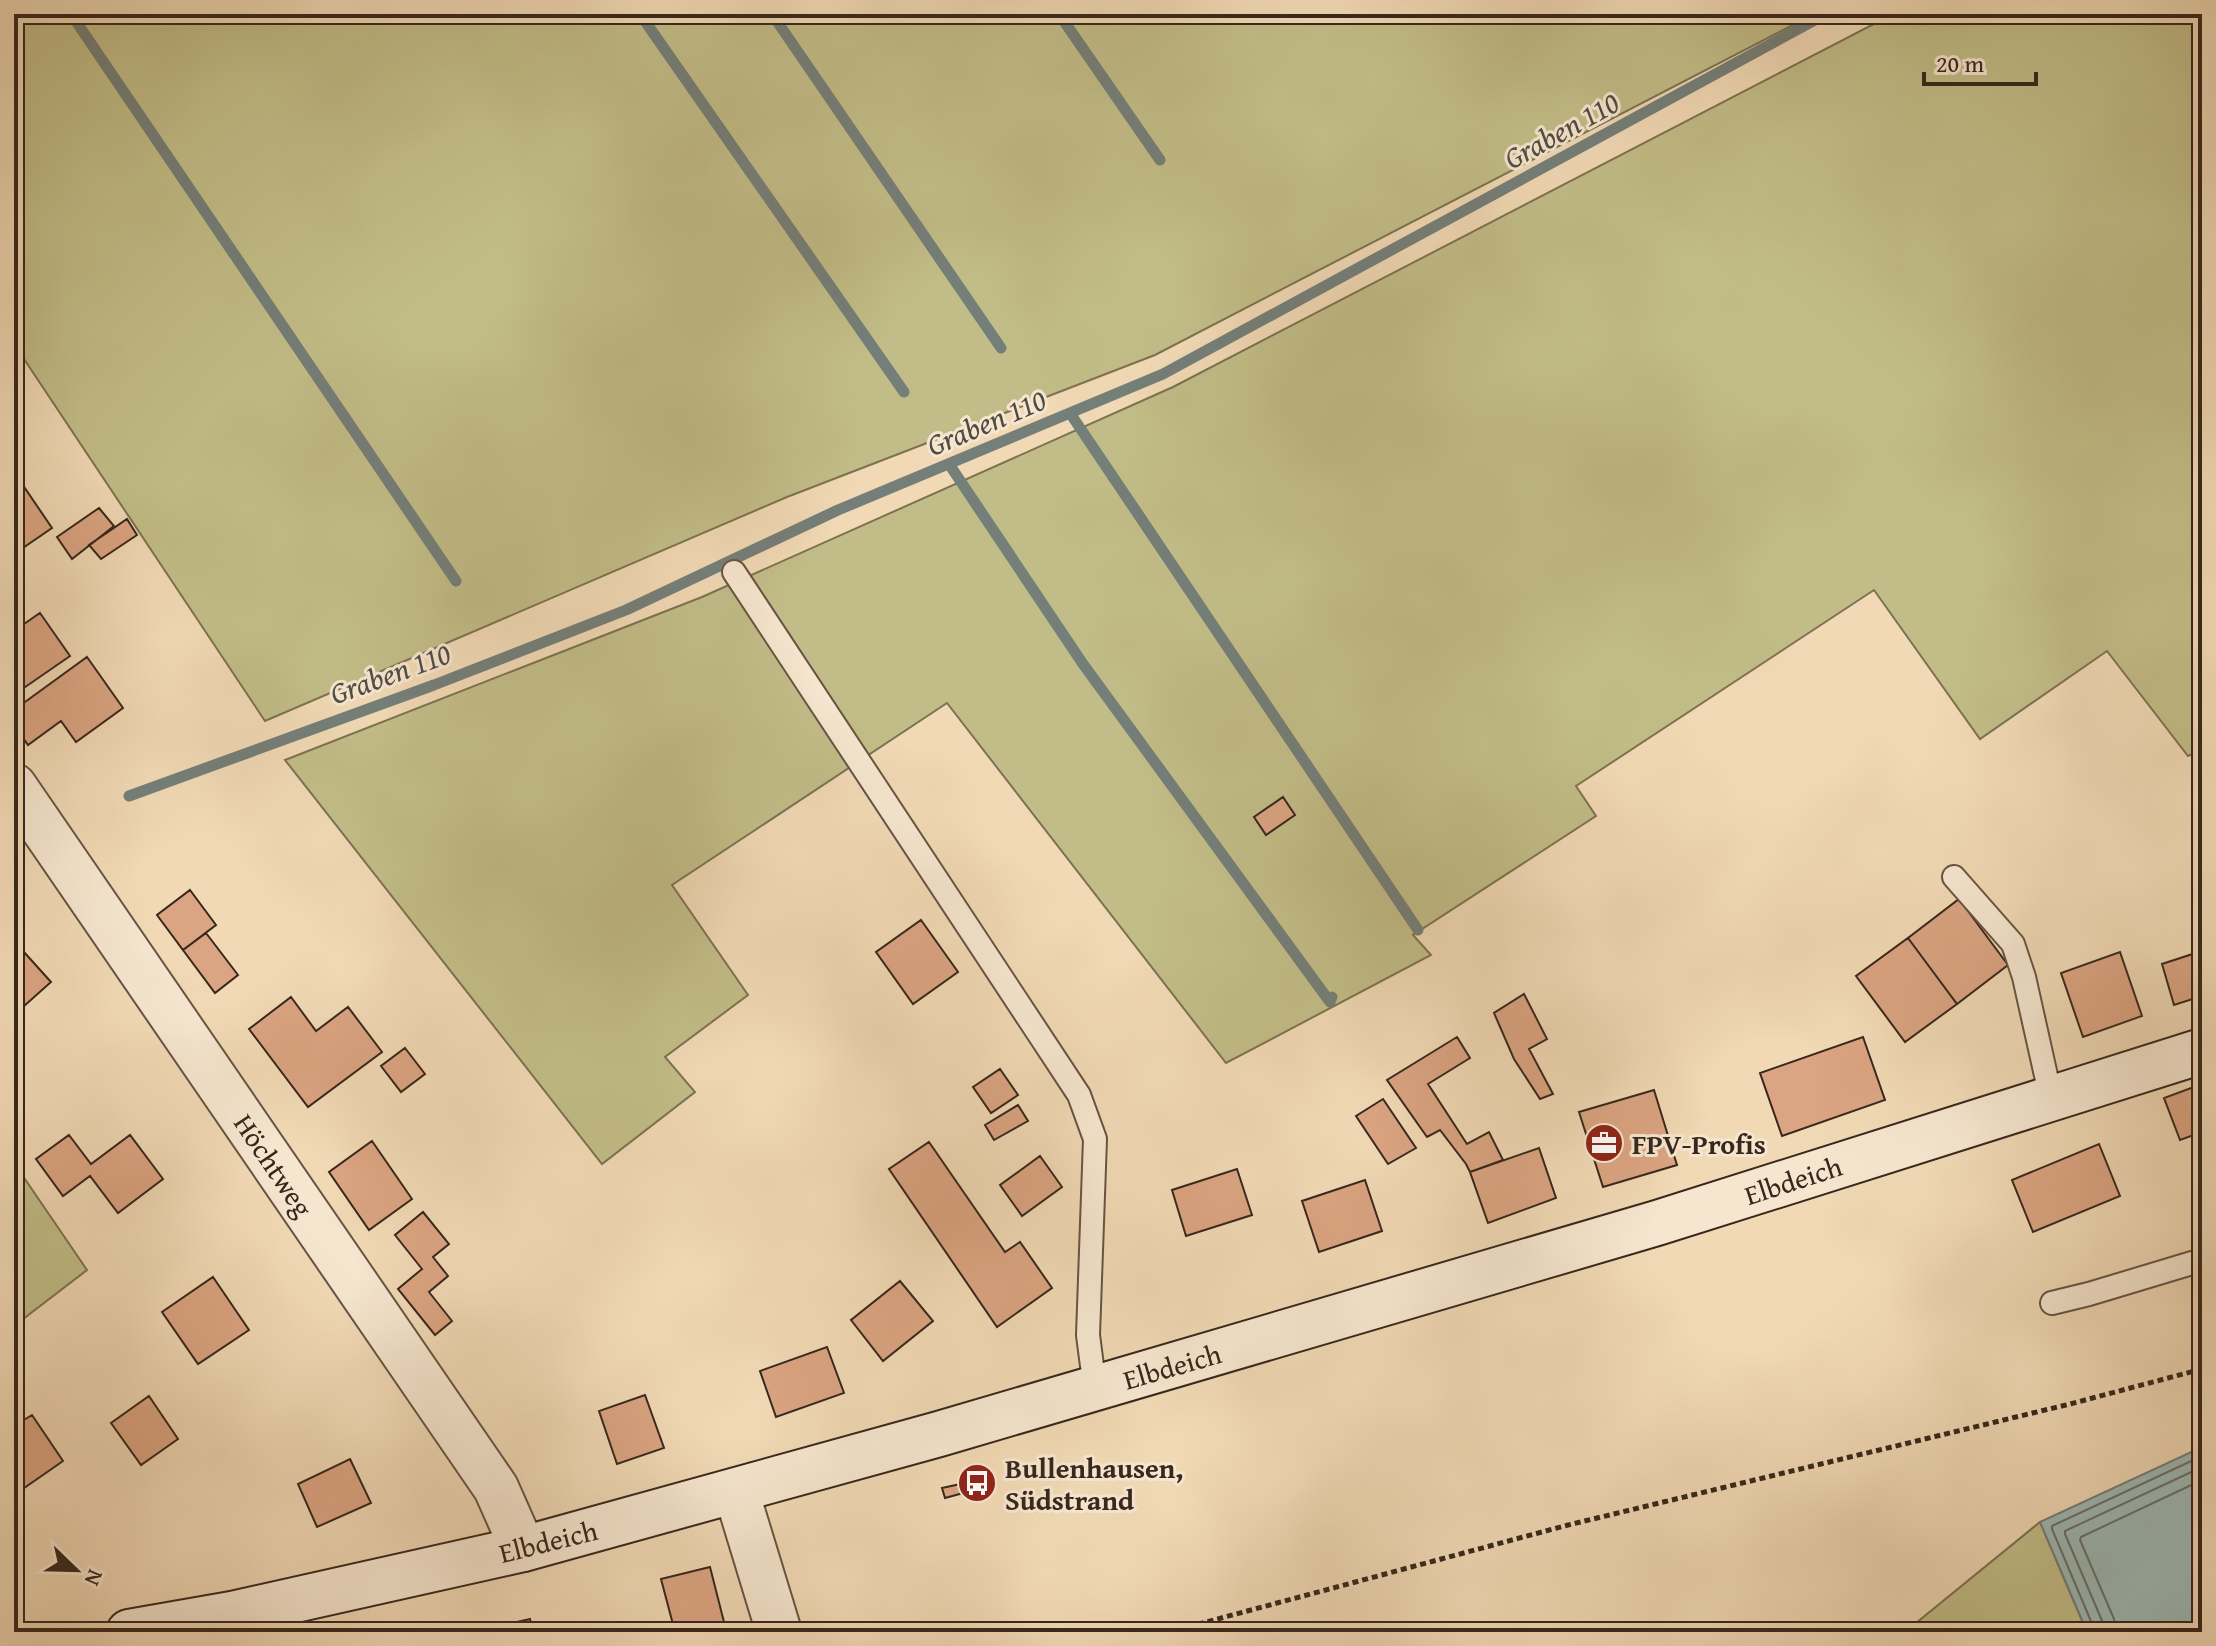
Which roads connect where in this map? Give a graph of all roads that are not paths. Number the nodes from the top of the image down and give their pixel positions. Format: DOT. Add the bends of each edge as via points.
graph roads {
  1 [pos="734,572"];
  2 [pos="14,786"];
  3 [pos="1954,877"];
  4 [pos="2202,1051"];
  5 [pos="2051,1098"];
  6 [pos="2202,1260"];
  7 [pos="2052,1303"];
  8 [pos="1099,1387"];
  9 [pos="736,1491"];
  10 [pos="523,1549"];
  11 [pos="129,1632"];
  12 [pos="779,1632"];
  1 -- 8 [label="lane" via="1079,1095 1095,1139 1088,1335"];
  2 -- 10 [label="street, Höchtweg" via="496,1488"];
  3 -- 5 [label="lane" via="2013,944"];
  4 -- 5 [label="street, Elbdeich"];
  5 -- 8 [label="street, Elbdeich" via="1657,1223"];
  6 -- 7 [label="lane"];
  8 -- 9 [label="street, Elbdeich"];
  9 -- 10 [label="street, Elbdeich"];
  9 -- 12 [label="street"];
  10 -- 11 [label="street, Elbdeich"];
}
